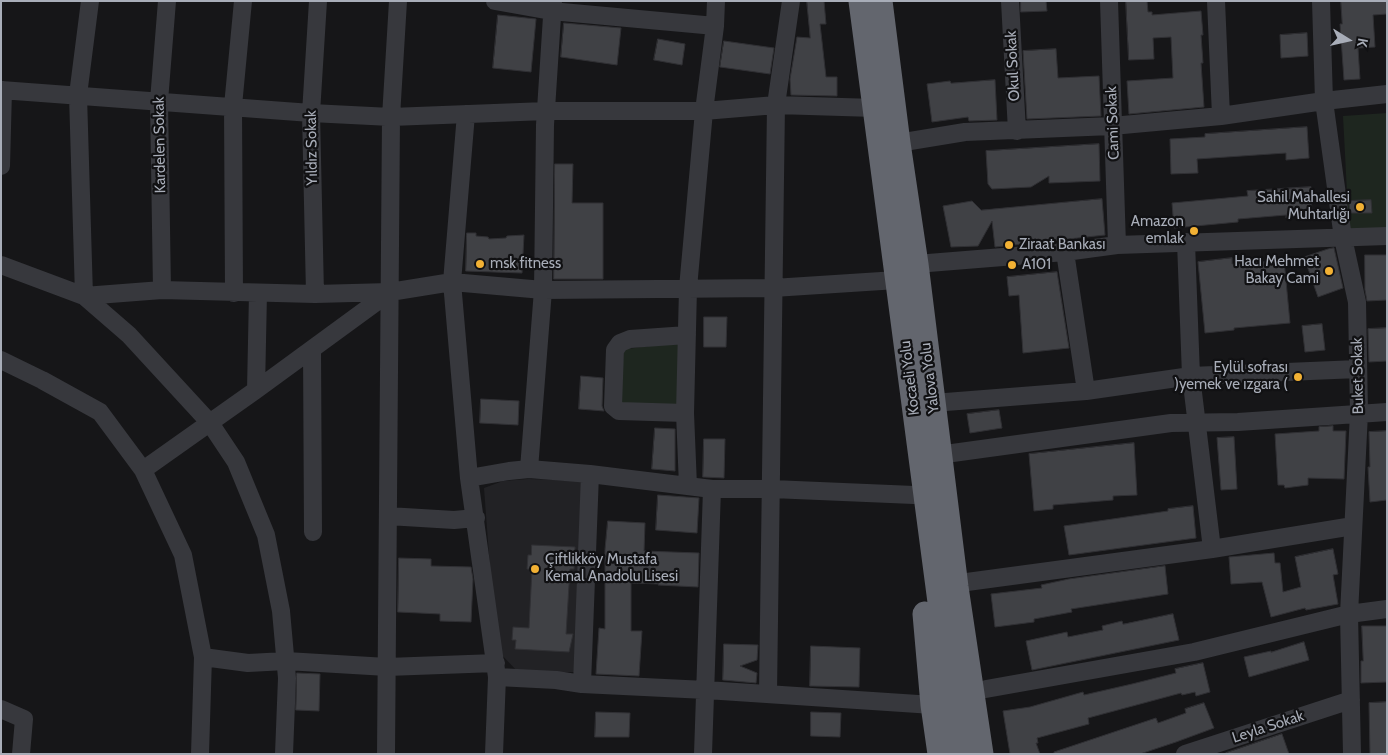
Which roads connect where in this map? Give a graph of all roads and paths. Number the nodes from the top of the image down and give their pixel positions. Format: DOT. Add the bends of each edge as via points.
graph roads {
  1 [pos="90,1"];
  2 [pos="167,1"];
  3 [pos="243,1"];
  4 [pos="318,1"];
  5 [pos="398,1"];
  6 [pos="495,1"];
  7 [pos="716,1"];
  8 [pos="791,1"];
  9 [pos="861,1"];
  10 [pos="880,1"];
  11 [pos="1010,1"];
  12 [pos="1109,1"];
  13 [pos="1216,1"];
  14 [pos="1321,1"];
  15 [pos="552,6"];
  16 [pos="715,26"];
  17 [pos="2,90"];
  18 [pos="1387,94"];
  19 [pos="78,95"];
  20 [pos="159,101"];
  21 [pos="1324,101"];
  22 [pos="233,106"];
  23 [pos="776,106"];
  24 [pos="875,108"];
  25 [pos="546,110"];
  26 [pos="704,111"];
  27 [pos="311,113"];
  28 [pos="466,114"];
  29 [pos="1221,116"];
  30 [pos="391,117"];
  31 [pos="1112,126"];
  32 [pos="1017,131"];
  33 [pos="898,143"];
  34 [pos="1,166"];
  35 [pos="1387,236"];
  36 [pos="1343,238"];
  37 [pos="1186,242"];
  38 [pos="1117,245"];
  39 [pos="1065,252"];
  40 [pos="916,264"];
  41 [pos="1,265"];
  42 [pos="897,280"];
  43 [pos="452,282"];
  44 [pos="688,288"];
  45 [pos="773,288"];
  46 [pos="162,290"];
  47 [pos="543,290"];
  48 [pos="390,292"];
  49 [pos="234,293"];
  50 [pos="258,294"];
  51 [pos="315,294"];
  52 [pos="84,296"];
  53 [pos="687,335"];
  54 [pos="312,349"];
  55 [pos="1,360"];
  56 [pos="1358,369"];
  57 [pos="1191,376"];
  58 [pos="910,382"];
  59 [pos="256,390"];
  60 [pos="1086,391"];
  61 [pos="933,403"];
  62 [pos="1387,412"];
  63 [pos="685,413"];
  64 [pos="1359,413"];
  65 [pos="1196,422"];
  66 [pos="210,423"];
  67 [pos="938,455"];
  68 [pos="529,469"];
  69 [pos="143,470"];
  70 [pos="590,474"];
  71 [pos="469,478"];
  72 [pos="688,486"];
  73 [pos="712,489"];
  74 [pos="772,489"];
  75 [pos="914,495"];
  76 [pos="948,513"];
  77 [pos="388,516"];
  78 [pos="476,518"];
  79 [pos="1353,526"];
  80 [pos="313,532"];
  81 [pos="1212,549"];
  82 [pos="967,582"];
  83 [pos="1387,609"];
  84 [pos="1349,614"];
  85 [pos="203,657"];
  86 [pos="286,661"];
  87 [pos="387,667"];
  88 [pos="496,670"];
  89 [pos="582,684"];
  90 [pos="986,689"];
  91 [pos="706,690"];
  92 [pos="768,694"];
  93 [pos="1350,700"];
  94 [pos="933,706"];
  95 [pos="1,709"];
  96 [pos="21,754"];
  97 [pos="200,754"];
  98 [pos="284,754"];
  99 [pos="386,754"];
  100 [pos="494,754"];
  101 [pos="703,754"];
  102 [pos="940,754"];
  103 [pos="960,754"];
  104 [pos="981,754"];
  105 [pos="996,754"];
  106 [pos="1184,754"];
  107 [pos="1352,754"];
  1 -- 19 [label="street"];
  2 -- 20 [label="street, Kardelen Sokak"];
  3 -- 22 [label="street"];
  4 -- 27 [label="street, Yıldız Sokak"];
  5 -- 30 [label="street"];
  6 -- 15 [label="street"];
  7 -- 16 [label="street"];
  8 -- 23 [label="street"];
  9 -- 24 [label="highway, Kocaeli̇ Yolu"];
  10 -- 33 [label="highway, Yalova Yolu"];
  11 -- 32 [label="street, Okul Sokak"];
  12 -- 31 [label="street, Cami Sokak"];
  13 -- 29 [label="street"];
  14 -- 21 [label="street, Buket Sokak"];
  15 -- 16 [label="street"];
  15 -- 25 [label="street"];
  16 -- 26 [label="street"];
  17 -- 19 [label="street"];
  17 -- 34 [label="street"];
  18 -- 21 [label="street"];
  19 -- 20 [label="street"];
  19 -- 52 [label="street"];
  20 -- 22 [label="street"];
  20 -- 46 [label="street, Kardelen Sokak"];
  21 -- 29 [label="street"];
  21 -- 36 [label="street, Buket Sokak"];
  22 -- 27 [label="street"];
  22 -- 49 [label="street"];
  23 -- 24 [label="street"];
  23 -- 26 [label="street"];
  23 -- 45 [label="street"];
  24 -- 42 [label="highway, Kocaeli̇ Yolu"];
  25 -- 26 [label="street"];
  25 -- 28 [label="street"];
  25 -- 47 [label="street"];
  26 -- 44 [label="street"];
  27 -- 30 [label="street"];
  27 -- 51 [label="street, Yıldız Sokak"];
  28 -- 30 [label="street"];
  28 -- 43 [label="street"];
  29 -- 31 [label="street"];
  30 -- 48 [label="street"];
  31 -- 32 [label="street"];
  31 -- 38 [label="street, Cami Sokak"];
  32 -- 33 [label="street" via="965,132"];
  33 -- 40 [label="highway, Yalova Yolu"];
  35 -- 36 [label="street"];
  36 -- 37 [label="street"];
  36 -- 56 [label="street, Buket Sokak" via="1357,302"];
  37 -- 38 [label="street"];
  37 -- 57 [label="street"];
  38 -- 39 [label="street"];
  39 -- 40 [label="street"];
  39 -- 60 [label="street"];
  40 -- 61 [label="highway, Yalova Yolu"];
  41 -- 52 [label="street"];
  42 -- 45 [label="street"];
  42 -- 58 [label="highway, Kocaeli̇ Yolu"];
  43 -- 47 [label="street"];
  43 -- 48 [label="street"];
  43 -- 71 [label="street"];
  44 -- 45 [label="street"];
  44 -- 47 [label="street"];
  44 -- 53 [label="street"];
  45 -- 74 [label="street"];
  46 -- 49 [label="street"];
  46 -- 52 [label="street"];
  47 -- 68 [label="street"];
  48 -- 51 [label="street"];
  48 -- 54 [label="street"];
  48 -- 77 [label="street"];
  49 -- 50 [label="street"];
  50 -- 51 [label="street"];
  50 -- 59 [label="street"];
  52 -- 66 [label="street" via="128,336"];
  53 -- 63 [label="street"];
  53 -- 63 [label="street" via="630,339 620,343 615,350 613,406 619,411"];
  54 -- 59 [label="street"];
  54 -- 80 [label="street"];
  55 -- 69 [label="street" via="100,412"];
  56 -- 57 [label="street"];
  56 -- 64 [label="street, Buket Sokak"];
  57 -- 60 [label="street"];
  57 -- 65 [label="street"];
  58 -- 75 [label="highway" via="910,461"];
  58 -- 103 [label="highway, Kocaeli̇ Yolu"];
  59 -- 66 [label="street"];
  60 -- 61 [label="street"];
  61 -- 67 [label="highway, Yalova Yolu"];
  62 -- 64 [label="street"];
  63 -- 72 [label="street"];
  64 -- 65 [label="street"];
  64 -- 79 [label="street, Buket Sokak"];
  65 -- 67 [label="street" via="1171,422"];
  65 -- 81 [label="street"];
  66 -- 69 [label="street"];
  66 -- 86 [label="street" via="236,462 266,535 281,611"];
  67 -- 76 [label="highway, Yalova Yolu"];
  68 -- 70 [label="street"];
  68 -- 71 [label="street"];
  69 -- 85 [label="street" via="182,555"];
  70 -- 72 [label="street"];
  70 -- 89 [label="street"];
  71 -- 78 [label="street"];
  72 -- 73 [label="street"];
  73 -- 74 [label="street"];
  73 -- 91 [label="street"];
  74 -- 75 [label="street"];
  74 -- 92 [label="street"];
  75 -- 94 [label="highway"];
  76 -- 82 [label="highway"];
  76 -- 104 [label="highway, Yalova Yolu"];
  77 -- 78 [label="street"];
  77 -- 87 [label="street"];
  78 -- 88 [label="street"];
  79 -- 81 [label="street"];
  79 -- 84 [label="street, Buket Sokak"];
  81 -- 82 [label="street"];
  82 -- 90 [label="highway"];
  83 -- 84 [label="street"];
  84 -- 90 [label="street" via="1194,652"];
  84 -- 93 [label="street, Buket Sokak"];
  85 -- 86 [label="street" via="248,663"];
  85 -- 97 [label="street"];
  86 -- 87 [label="street"];
  86 -- 98 [label="street"];
  87 -- 88 [label="street"];
  87 -- 99 [label="street"];
  88 -- 89 [label="street"];
  88 -- 100 [label="street"];
  89 -- 91 [label="street"];
  90 -- 105 [label="highway"];
  91 -- 92 [label="street"];
  91 -- 101 [label="street"];
  92 -- 94 [label="street"];
  93 -- 106 [label="street, Leyla Sokak"];
  93 -- 107 [label="street, Buket Sokak"];
  94 -- 102 [label="highway"];
  95 -- 96 [label="street" via="24,719"];
}
